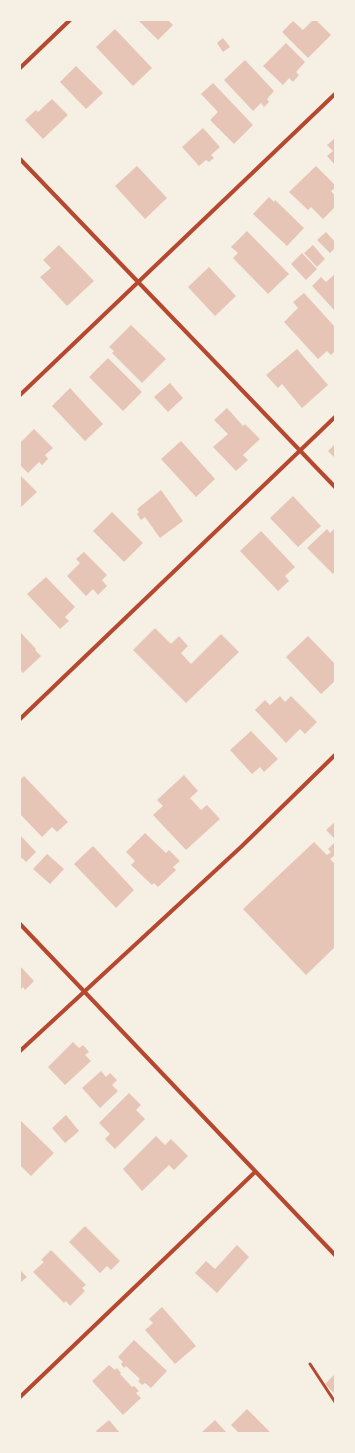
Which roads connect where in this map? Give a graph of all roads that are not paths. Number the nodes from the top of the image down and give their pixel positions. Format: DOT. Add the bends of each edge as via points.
graph roads {
  1 [pos="70,20"];
  2 [pos="20,68"];
  3 [pos="335,94"];
  4 [pos="20,159"];
  5 [pos="139,282"];
  6 [pos="20,395"];
  7 [pos="335,417"];
  8 [pos="300,450"];
  9 [pos="335,487"];
  10 [pos="20,719"];
  11 [pos="335,755"];
  12 [pos="20,924"];
  13 [pos="84,992"];
  14 [pos="20,1051"];
  15 [pos="255,1172"];
  16 [pos="335,1255"];
  17 [pos="310,1364"];
  18 [pos="20,1397"];
  19 [pos="335,1402"];
  1 -- 2 [label="street"];
  3 -- 5 [label="street"];
  4 -- 5 [label="street"];
  5 -- 6 [label="street"];
  5 -- 8 [label="street"];
  7 -- 8 [label="street"];
  8 -- 9 [label="street"];
  8 -- 10 [label="street"];
  11 -- 13 [label="street" via="242,846"];
  12 -- 13 [label="street"];
  13 -- 14 [label="street"];
  13 -- 15 [label="street"];
  15 -- 16 [label="street"];
  15 -- 18 [label="street"];
  17 -- 19 [label="lane"];
}
